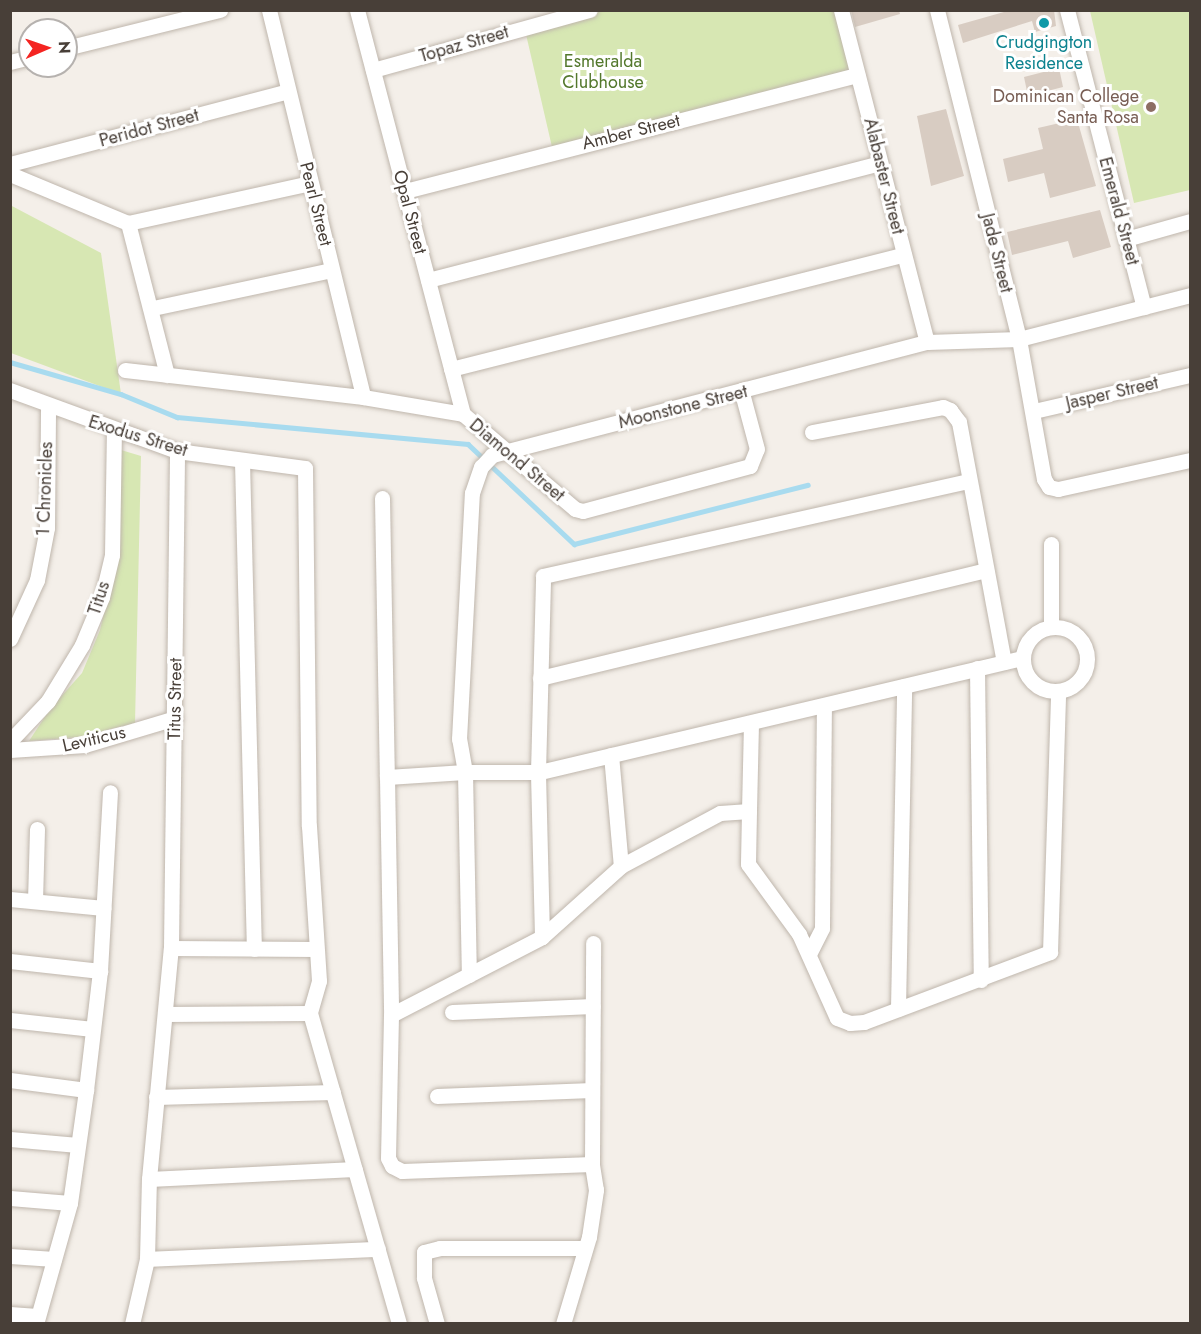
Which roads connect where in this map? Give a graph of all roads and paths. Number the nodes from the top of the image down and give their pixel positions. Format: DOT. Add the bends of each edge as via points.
graph roads {
  1 [pos="220,10"];
  2 [pos="269,10"];
  3 [pos="357,10"];
  4 [pos="590,10"];
  5 [pos="841,10"];
  6 [pos="937,10"];
  7 [pos="1067,10"];
  8 [pos="78,45"];
  9 [pos="373,70"];
  10 [pos="858,75"];
  11 [pos="288,91"];
  12 [pos="880,163"];
  13 [pos="10,164"];
  14 [pos="10,174"];
  15 [pos="310,183"];
  16 [pos="405,191"];
  17 [pos="1191,222"];
  18 [pos="128,223"];
  19 [pos="1126,239"];
  20 [pos="904,254"];
  21 [pos="332,270"];
  22 [pos="428,280"];
  23 [pos="1191,295"];
  24 [pos="1144,307"];
  25 [pos="153,308"];
  26 [pos="1019,339"];
  27 [pos="927,342"];
  28 [pos="451,369"];
  29 [pos="125,370"];
  30 [pos="167,375"];
  31 [pos="1191,375"];
  32 [pos="10,390"];
  33 [pos="742,393"];
  34 [pos="363,397"];
  35 [pos="48,405"];
  36 [pos="1034,411"];
  37 [pos="463,414"];
  38 [pos="114,430"];
  39 [pos="812,432"];
  40 [pos="177,451"];
  41 [pos="507,451"];
  42 [pos="1191,460"];
  43 [pos="242,461"];
  44 [pos="968,481"];
  45 [pos="382,498"];
  46 [pos="1051,544"];
  47 [pos="986,570"];
  48 [pos="1051,627"];
  49 [pos="10,639"];
  50 [pos="1022,658"];
  51 [pos="1004,662"];
  52 [pos="977,668"];
  53 [pos="540,678"];
  54 [pos="904,686"];
  55 [pos="1058,692"];
  56 [pos="824,706"];
  57 [pos="175,718"];
  58 [pos="751,724"];
  59 [pos="10,741"];
  60 [pos="10,750"];
  61 [pos="610,755"];
  62 [pos="465,772"];
  63 [pos="538,772"];
  64 [pos="387,777"];
  65 [pos="110,792"];
  66 [pos="748,811"];
  67 [pos="37,829"];
  68 [pos="621,866"];
  69 [pos="10,899"];
  70 [pos="35,901"];
  71 [pos="104,908"];
  72 [pos="542,937"];
  73 [pos="593,943"];
  74 [pos="171,948"];
  75 [pos="254,949"];
  76 [pos="316,949"];
  77 [pos="808,954"];
  78 [pos="10,961"];
  79 [pos="100,970"];
  80 [pos="469,975"];
  81 [pos="981,980"];
  82 [pos="593,1006"];
  83 [pos="898,1009"];
  84 [pos="452,1012"];
  85 [pos="310,1013"];
  86 [pos="165,1014"];
  87 [pos="390,1015"];
  88 [pos="10,1020"];
  89 [pos="93,1029"];
  90 [pos="10,1080"];
  91 [pos="86,1090"];
  92 [pos="592,1090"];
  93 [pos="333,1092"];
  94 [pos="436,1096"];
  95 [pos="156,1097"];
  96 [pos="10,1139"];
  97 [pos="78,1145"];
  98 [pos="592,1164"];
  99 [pos="355,1169"];
  100 [pos="149,1179"];
  101 [pos="10,1198"];
  102 [pos="70,1203"];
  103 [pos="585,1248"];
  104 [pos="378,1250"];
  105 [pos="10,1256"];
  106 [pos="147,1258"];
  107 [pos="54,1259"];
  108 [pos="10,1314"];
  109 [pos="37,1320"];
  110 [pos="132,1323"];
  111 [pos="383,1323"];
  112 [pos="399,1323"];
  113 [pos="437,1323"];
  114 [pos="563,1323"];
  1 -- 8 [label="street"];
  2 -- 11 [label="street, Pearl Street"];
  3 -- 9 [label="street, Opal Street"];
  4 -- 9 [label="street, Topaz Street"];
  5 -- 10 [label="street, Alabaster Street"];
  6 -- 26 [label="street, Jade Street"];
  7 -- 19 [label="street, Emerald Street"];
  9 -- 16 [label="street, Opal Street"];
  10 -- 12 [label="street, Alabaster Street"];
  10 -- 16 [label="street, Amber Street"];
  11 -- 13 [label="street, Peridot Street"];
  11 -- 15 [label="street, Pearl Street"];
  12 -- 20 [label="street, Alabaster Street"];
  12 -- 22 [label="street"];
  14 -- 18 [label="street"];
  15 -- 18 [label="street"];
  15 -- 21 [label="street, Pearl Street"];
  16 -- 22 [label="street, Opal Street"];
  17 -- 19 [label="street"];
  18 -- 25 [label="street"];
  19 -- 24 [label="street, Emerald Street"];
  20 -- 27 [label="street, Alabaster Street"];
  20 -- 28 [label="street"];
  21 -- 25 [label="street"];
  21 -- 34 [label="street, Pearl Street"];
  22 -- 28 [label="street, Opal Street"];
  23 -- 24 [label="street, Moonstone Street"];
  24 -- 26 [label="street, Moonstone Street"];
  25 -- 30 [label="street"];
  26 -- 27 [label="street, Moonstone Street"];
  26 -- 36 [label="street, Jade Street"];
  27 -- 33 [label="street, Moonstone Street"];
  28 -- 37 [label="street, Opal Street"];
  29 -- 30 [label="street, Diamond Street"];
  30 -- 34 [label="street, Diamond Street"];
  31 -- 36 [label="street, Jasper Street"];
  32 -- 35 [label="street, Exodus Street"];
  33 -- 41 [label="street, Moonstone Street"];
  33 -- 41 [label="street, Diamond Street" via="757,449 750,466 592,510 575,509"];
  34 -- 37 [label="street, Diamond Street"];
  35 -- 38 [label="street, Exodus Street"];
  35 -- 49 [label="street, 1 Chronicles" via="47,528 37,580"];
  36 -- 42 [label="street, Jade Street" via="1044,479 1050,487 1058,489"];
  37 -- 41 [label="street, Diamond Street"];
  38 -- 40 [label="street, Exodus Street"];
  38 -- 59 [label="street, Titus" via="112,555 102,597 82,645 48,701"];
  39 -- 44 [label="street" via="943,407 959,422"];
  40 -- 43 [label="street, Exodus Street"];
  40 -- 57 [label="street, Titus Street"];
  41 -- 62 [label="street, Moonstone Street" via="492,455 481,467 472,493 459,739"];
  43 -- 75 [label="street"];
  43 -- 76 [label="street, Exodus Street" via="305,468 309,826"];
  44 -- 47 [label="street"];
  44 -- 53 [label="street" via="543,576"];
  45 -- 64 [label="street"];
  46 -- 48 [label="street"];
  47 -- 51 [label="street"];
  47 -- 53 [label="street"];
  48 -- 50 [label="street" via="1037,632 1026,643"];
  48 -- 55 [label="street" via="1065,628 1078,636 1086,648 1087,663 1082,677 1072,687"];
  50 -- 51 [label="street"];
  50 -- 55 [label="street" via="1033,682"];
  51 -- 52 [label="street"];
  52 -- 54 [label="street"];
  52 -- 81 [label="street"];
  53 -- 63 [label="street"];
  54 -- 56 [label="street"];
  54 -- 83 [label="street"];
  55 -- 81 [label="street" via="1050,952"];
  56 -- 58 [label="street"];
  56 -- 77 [label="street" via="822,928"];
  57 -- 60 [label="street, Leviticus" via="85,745"];
  57 -- 74 [label="street, Titus Street"];
  58 -- 61 [label="street"];
  58 -- 66 [label="street"];
  61 -- 63 [label="street"];
  61 -- 68 [label="street"];
  62 -- 63 [label="street"];
  62 -- 64 [label="street"];
  62 -- 80 [label="street, Moonstone Street"];
  63 -- 72 [label="street"];
  64 -- 87 [label="street"];
  65 -- 71 [label="street"];
  66 -- 68 [label="street" via="720,813"];
  66 -- 77 [label="street" via="748,864 800,934"];
  67 -- 70 [label="street"];
  68 -- 72 [label="street"];
  69 -- 70 [label="street"];
  70 -- 71 [label="street"];
  71 -- 79 [label="street"];
  72 -- 80 [label="street"];
  73 -- 82 [label="street"];
  74 -- 75 [label="street"];
  74 -- 86 [label="street, Titus Street"];
  75 -- 76 [label="street"];
  76 -- 85 [label="street" via="319,981"];
  77 -- 83 [label="street" via="837,1018 850,1023 864,1022"];
  78 -- 79 [label="street"];
  79 -- 89 [label="street"];
  80 -- 87 [label="street"];
  81 -- 83 [label="street"];
  82 -- 84 [label="street"];
  82 -- 92 [label="street"];
  85 -- 86 [label="street"];
  85 -- 93 [label="street"];
  86 -- 95 [label="street, Titus Street"];
  87 -- 98 [label="street" via="388,1158 392,1166 402,1171"];
  88 -- 89 [label="street"];
  89 -- 91 [label="street"];
  90 -- 91 [label="street"];
  91 -- 97 [label="street"];
  92 -- 94 [label="street"];
  92 -- 98 [label="street"];
  93 -- 95 [label="street"];
  93 -- 99 [label="street"];
  95 -- 100 [label="street, Titus Street"];
  96 -- 97 [label="street"];
  97 -- 102 [label="street"];
  98 -- 103 [label="street" via="596,1190"];
  99 -- 100 [label="street"];
  99 -- 104 [label="street"];
  100 -- 106 [label="street, Titus Street"];
  101 -- 102 [label="street"];
  102 -- 107 [label="street"];
  103 -- 113 [label="street" via="440,1248 424,1252 424,1278"];
  103 -- 114 [label="street"];
  104 -- 106 [label="street"];
  104 -- 112 [label="street"];
  105 -- 107 [label="street"];
  106 -- 110 [label="street, Titus Street"];
  107 -- 109 [label="street"];
  108 -- 109 [label="street"];
  111 -- 112 [label="street"];
}
